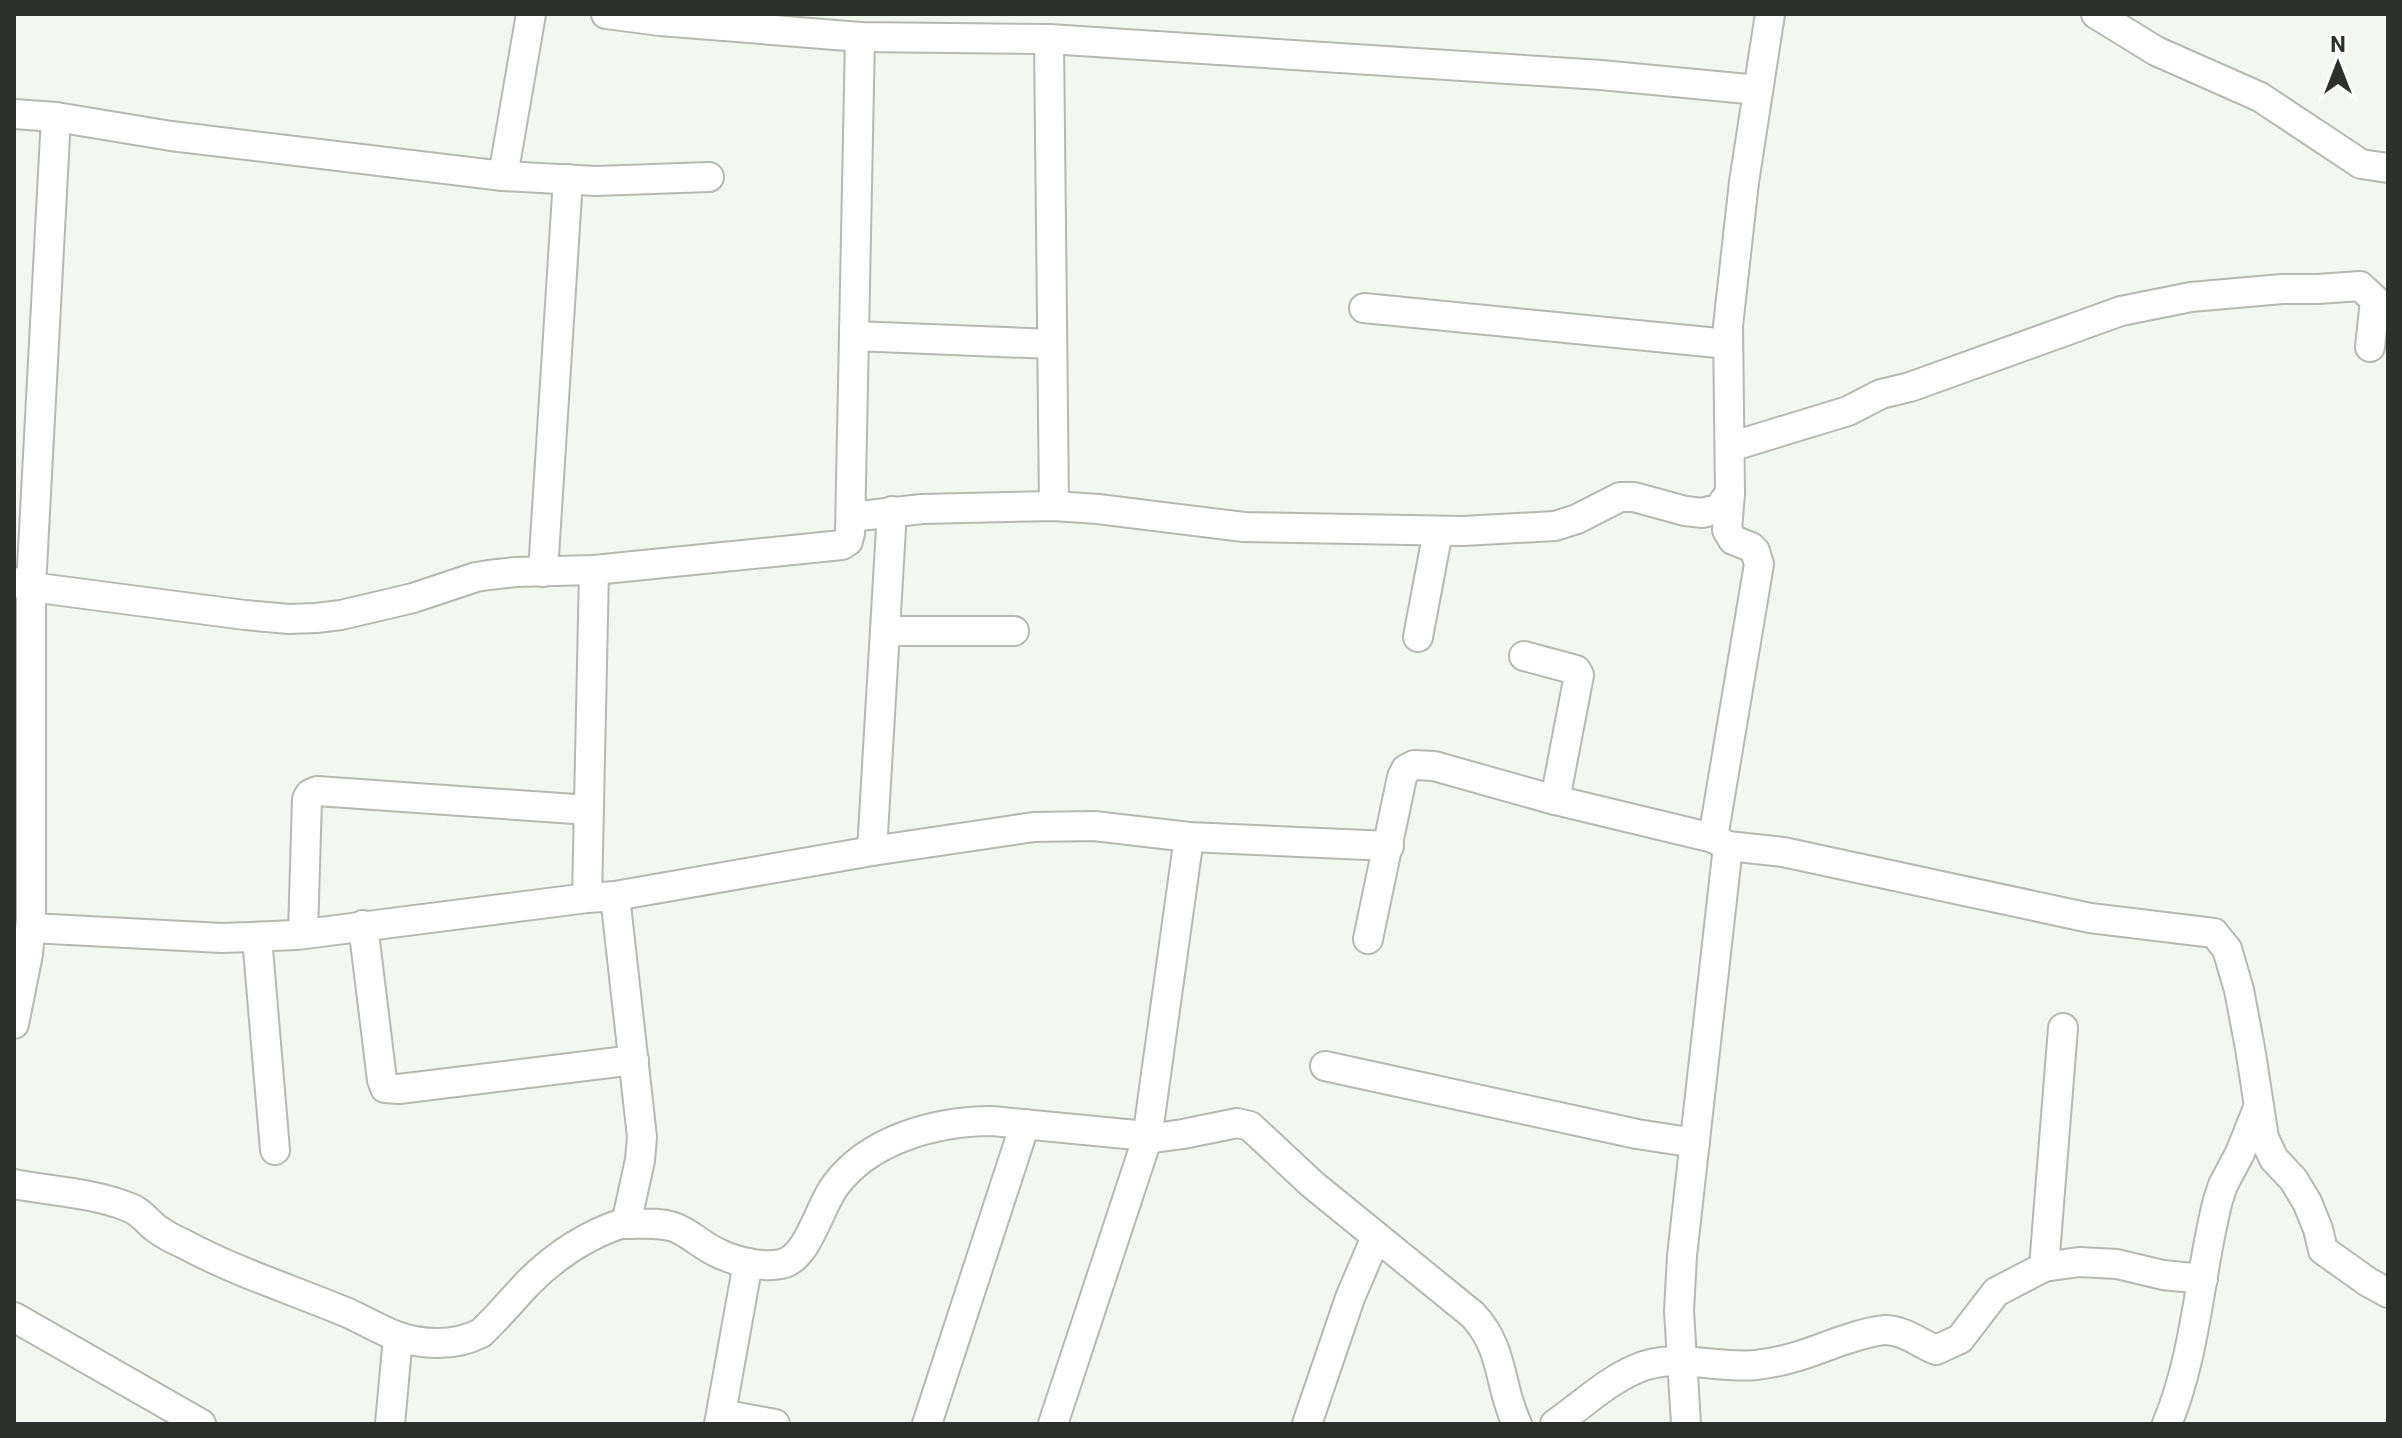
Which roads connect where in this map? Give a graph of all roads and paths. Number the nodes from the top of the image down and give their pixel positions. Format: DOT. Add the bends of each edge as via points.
graph roads {
  1 [pos="531,14"];
  2 [pos="606,14"];
  3 [pos="1770,14"];
  4 [pos="2096,14"];
  5 [pos="860,37"];
  6 [pos="1049,39"];
  7 [pos="1758,90"];
  8 [pos="14,114"];
  9 [pos="56,117"];
  10 [pos="2388,168"];
  11 [pos="503,176"];
  12 [pos="709,177"];
  13 [pos="568,179"];
  14 [pos="1364,308"];
  15 [pos="854,336"];
  16 [pos="1052,344"];
  17 [pos="1728,344"];
  18 [pos="2370,347"];
  19 [pos="1730,447"];
  20 [pos="1730,493"];
  21 [pos="1054,506"];
  22 [pos="892,511"];
  23 [pos="851,517"];
  24 [pos="1438,531"];
  25 [pos="594,570"];
  26 [pos="543,572"];
  27 [pos="22,585"];
  28 [pos="885,631"];
  29 [pos="1014,631"];
  30 [pos="1418,637"];
  31 [pos="1524,656"];
  32 [pos="1555,800"];
  33 [pos="589,810"];
  34 [pos="1189,837"];
  35 [pos="1720,842"];
  36 [pos="1389,846"];
  37 [pos="872,851"];
  38 [pos="23,876"];
  39 [pos="615,896"];
  40 [pos="587,898"];
  41 [pos="363,925"];
  42 [pos="31,928"];
  43 [pos="303,934"];
  44 [pos="257,937"];
  45 [pos="1368,939"];
  46 [pos="14,1024"];
  47 [pos="2063,1028"];
  48 [pos="634,1060"];
  49 [pos="1325,1066"];
  50 [pos="2258,1108"];
  51 [pos="1025,1124"];
  52 [pos="1147,1139"];
  53 [pos="1695,1143"];
  54 [pos="275,1150"];
  55 [pos="14,1184"];
  56 [pos="626,1224"];
  57 [pos="1376,1237"];
  58 [pos="748,1263"];
  59 [pos="2044,1267"];
  60 [pos="2203,1279"];
  61 [pos="2388,1293"];
  62 [pos="14,1317"];
  63 [pos="398,1337"];
  64 [pos="1682,1362"];
  65 [pos="720,1419"];
  66 [pos="201,1424"];
  67 [pos="390,1424"];
  68 [pos="775,1424"];
  69 [pos="927,1424"];
  70 [pos="1053,1424"];
  71 [pos="1307,1424"];
  72 [pos="1517,1424"];
  73 [pos="1555,1424"];
  74 [pos="1686,1424"];
  75 [pos="2167,1424"];
  1 -- 11 [label="street"];
  2 -- 5 [label="street"];
  3 -- 7 [label="street"];
  4 -- 10 [label="street" via="2156,51 2260,97 2361,164"];
  5 -- 6 [label="street"];
  5 -- 15 [label="street"];
  6 -- 7 [label="street"];
  6 -- 16 [label="street"];
  7 -- 17 [label="street"];
  8 -- 9 [label="street"];
  9 -- 11 [label="street"];
  9 -- 27 [label="street"];
  11 -- 13 [label="street"];
  12 -- 13 [label="street"];
  13 -- 26 [label="street"];
  14 -- 17 [label="street"];
  15 -- 16 [label="street"];
  15 -- 23 [label="street"];
  16 -- 21 [label="street"];
  17 -- 19 [label="street"];
  18 -- 19 [label="street" via="2375,300 2360,286 2191,297 2121,311 1881,394 1848,411"];
  19 -- 20 [label="street"];
  20 -- 24 [label="street" via="1719,508 1703,513 1620,497 1555,526"];
  20 -- 35 [label="street" via="1728,534 1751,547 1759,564"];
  21 -- 22 [label="street"];
  21 -- 24 [label="street" via="1244,527"];
  22 -- 23 [label="street"];
  22 -- 28 [label="street"];
  23 -- 25 [label="street" via="849,539 838,546"];
  24 -- 30 [label="street"];
  25 -- 26 [label="street"];
  25 -- 33 [label="street"];
  26 -- 27 [label="street" via="476,577 341,615 302,618"];
  27 -- 38 [label="street"];
  28 -- 29 [label="street"];
  28 -- 37 [label="street"];
  31 -- 32 [label="street" via="1579,675"];
  32 -- 35 [label="street"];
  32 -- 36 [label="street" via="1414,765 1402,777"];
  33 -- 40 [label="street"];
  33 -- 43 [label="street" via="310,794"];
  34 -- 36 [label="street"];
  34 -- 37 [label="street" via="1047,826"];
  34 -- 52 [label="street"];
  35 -- 50 [label="street" via="2090,918 2214,933 2227,949 2239,990"];
  35 -- 53 [label="street"];
  36 -- 45 [label="street"];
  37 -- 39 [label="street"];
  38 -- 42 [label="street"];
  39 -- 40 [label="street"];
  39 -- 48 [label="street"];
  40 -- 41 [label="street"];
  41 -- 43 [label="street"];
  41 -- 48 [label="street" via="385,1088"];
  42 -- 44 [label="street"];
  42 -- 46 [label="street"];
  43 -- 44 [label="street"];
  44 -- 54 [label="street"];
  47 -- 59 [label="street"];
  48 -- 56 [label="street" via="642,1147"];
  49 -- 53 [label="street"];
  50 -- 60 [label="street" via="2223,1185"];
  50 -- 61 [label="street" via="2264,1138 2307,1202 2323,1250"];
  51 -- 52 [label="street"];
  51 -- 58 [label="street" via="956,1123 884,1146 834,1188 805,1244 789,1262"];
  51 -- 69 [label="street"];
  52 -- 57 [label="street" via="1229,1124 1250,1126"];
  52 -- 70 [label="street"];
  53 -- 64 [label="street" via="1681,1268"];
  55 -- 63 [label="street" via="127,1206 208,1257"];
  56 -- 58 [label="street" via="673,1227 715,1252"];
  56 -- 63 [label="street" via="578,1243 468,1340 431,1343"];
  57 -- 71 [label="street"];
  57 -- 72 [label="street" via="1484,1327"];
  58 -- 65 [label="street"];
  59 -- 60 [label="street" via="2117,1264"];
  59 -- 64 [label="street" via="1996,1292 1960,1339 1936,1350 1887,1330 1755,1365"];
  60 -- 75 [label="street" via="2192,1345"];
  62 -- 66 [label="street"];
  63 -- 67 [label="street"];
  64 -- 73 [label="street" via="1636,1369"];
  64 -- 74 [label="street"];
  65 -- 68 [label="street"];
}
